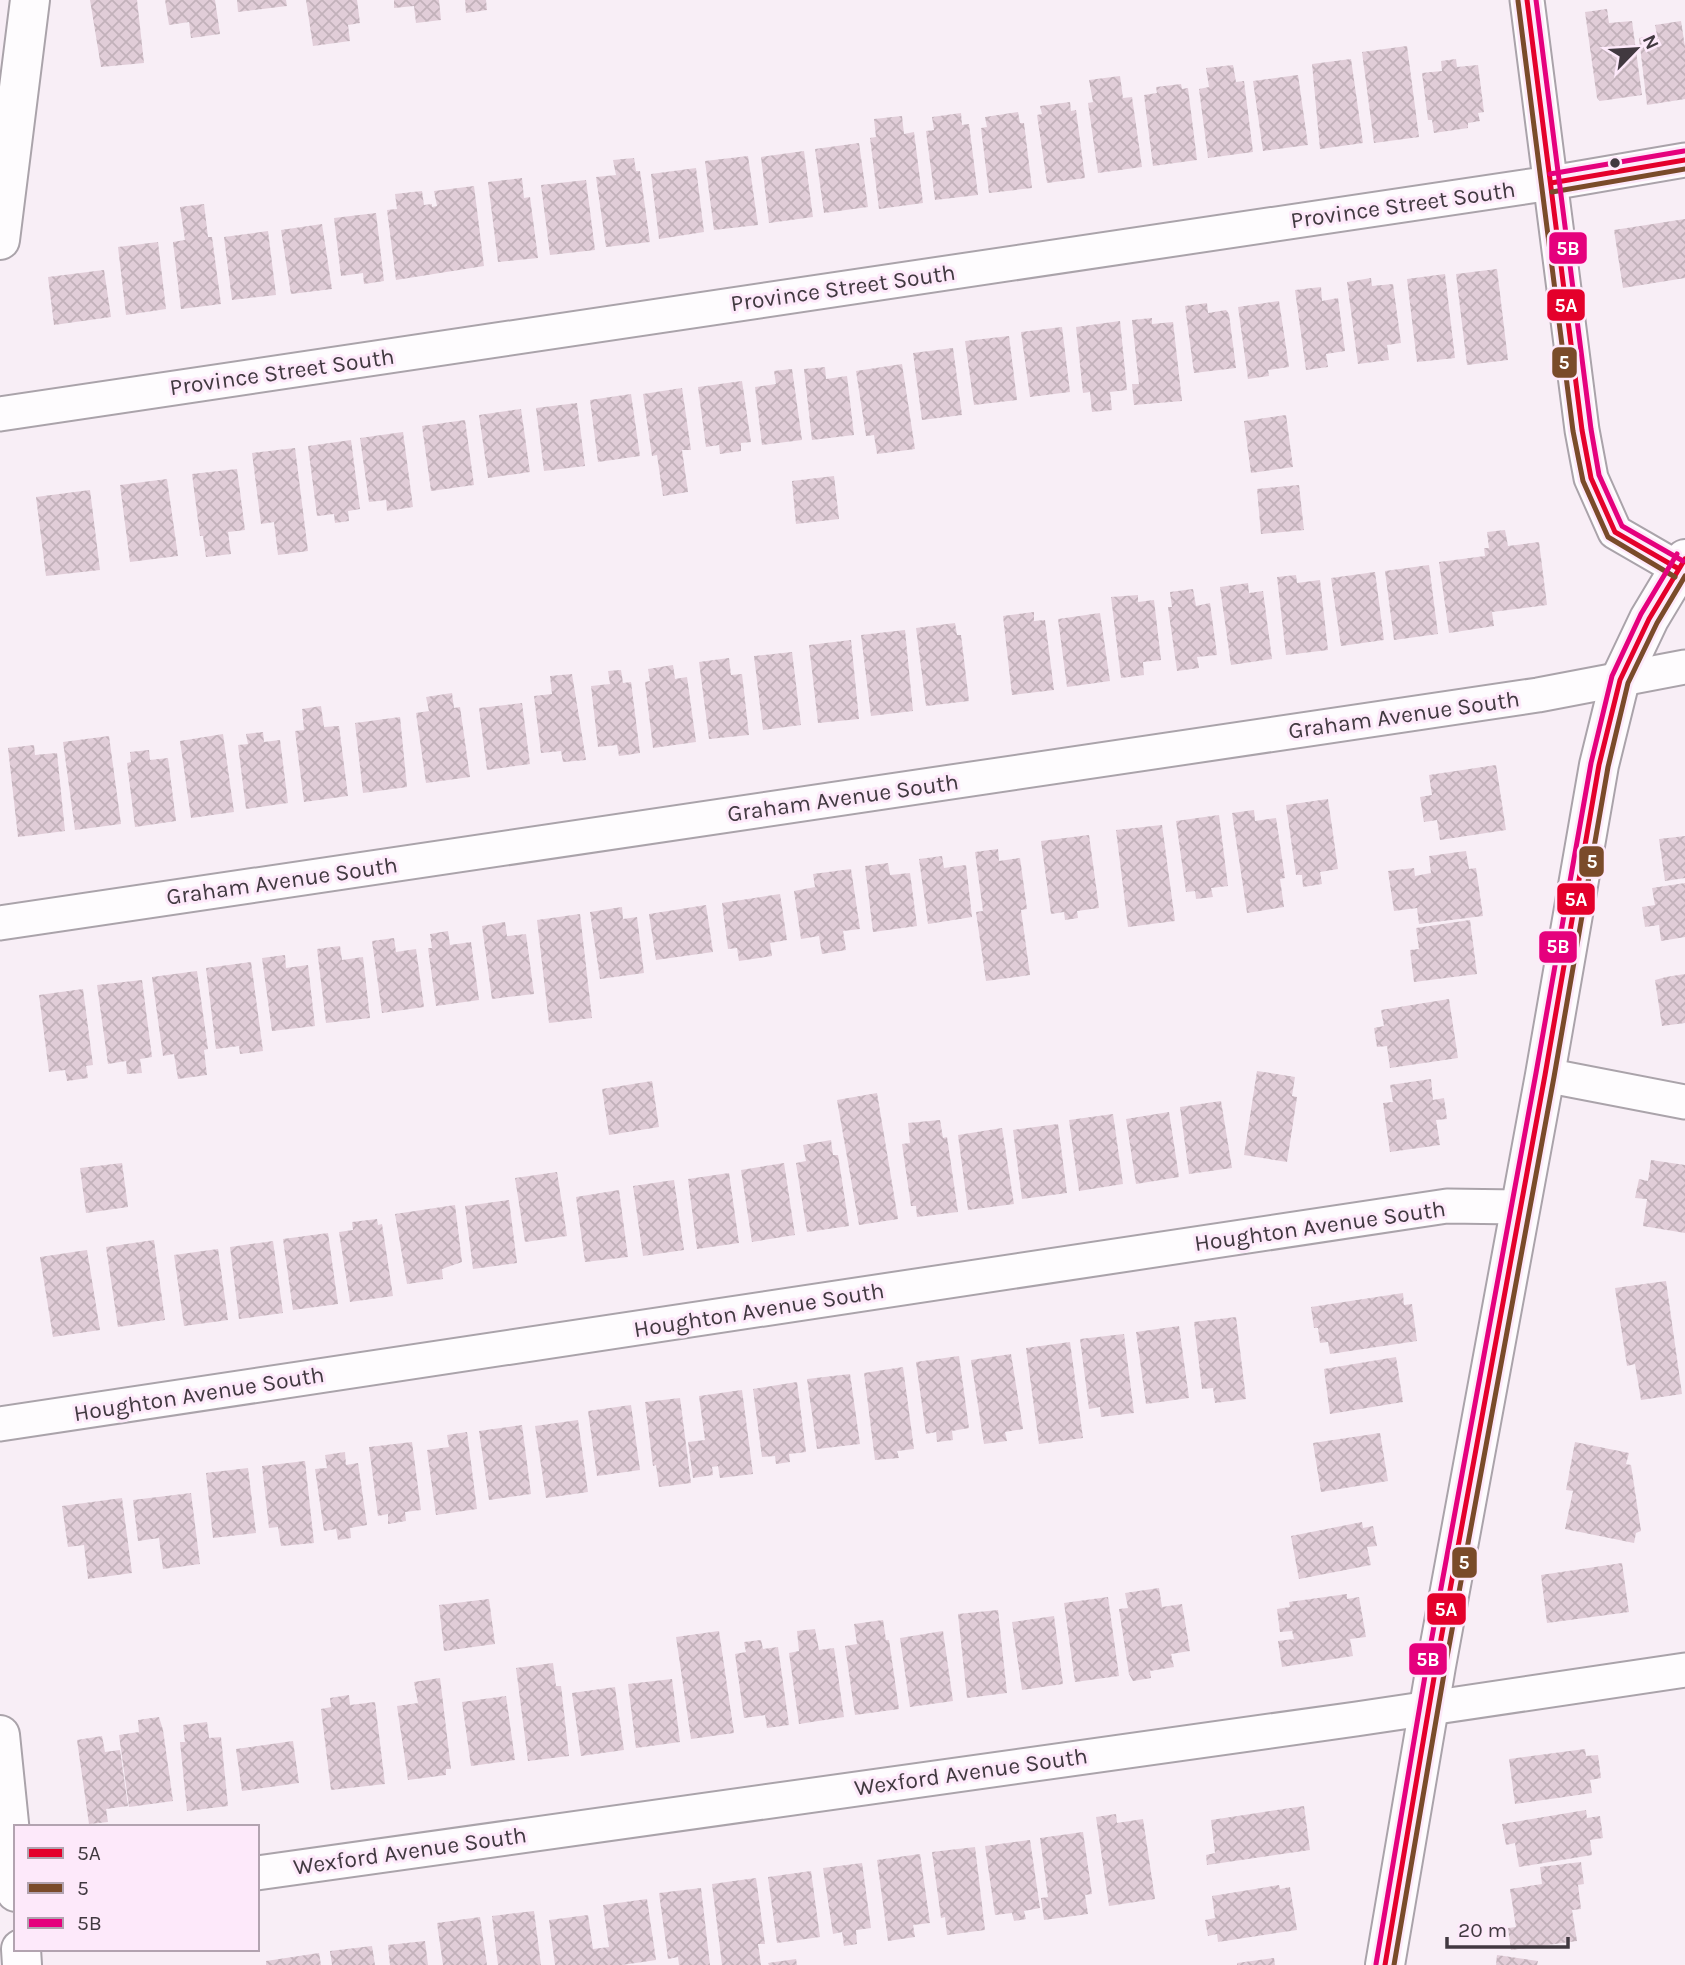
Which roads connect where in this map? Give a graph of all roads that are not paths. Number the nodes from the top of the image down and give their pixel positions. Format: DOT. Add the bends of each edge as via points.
graph roads {
  1 [pos="30,0"];
  2 [pos="1527,0"];
  3 [pos="1685,160"];
  4 [pos="1551,183"];
  5 [pos="0,240"];
  6 [pos="0,414"];
  7 [pos="1682,564"];
  8 [pos="1685,667"];
  9 [pos="1620,680"];
  10 [pos="0,923"];
  11 [pos="1545,1075"];
  12 [pos="1685,1102"];
  13 [pos="1519,1207"];
  14 [pos="0,1424"];
  15 [pos="1685,1670"];
  16 [pos="1428,1708"];
  17 [pos="0,1735"];
  18 [pos="14,1872"];
  19 [pos="259,1872"];
  20 [pos="1385,1965"];
  1 -- 5 [label="main road"];
  2 -- 4 [label="street"];
  3 -- 4 [label="street, Province Street South"];
  4 -- 6 [label="street, Province Street South"];
  4 -- 7 [label="street" via="1591,478 1615,532"];
  7 -- 9 [label="main road"];
  8 -- 9 [label="street, Graham Avenue South"];
  9 -- 10 [label="street, Graham Avenue South" via="1524,698"];
  9 -- 11 [label="main road" via="1599,765"];
  11 -- 12 [label="street"];
  11 -- 13 [label="main road"];
  13 -- 14 [label="street, Houghton Avenue South" via="1447,1206"];
  13 -- 16 [label="main road"];
  15 -- 16 [label="street, Wexford Avenue South"];
  16 -- 19 [label="street, Wexford Avenue South"];
  16 -- 20 [label="main road"];
  17 -- 18 [label="main road"];
}
